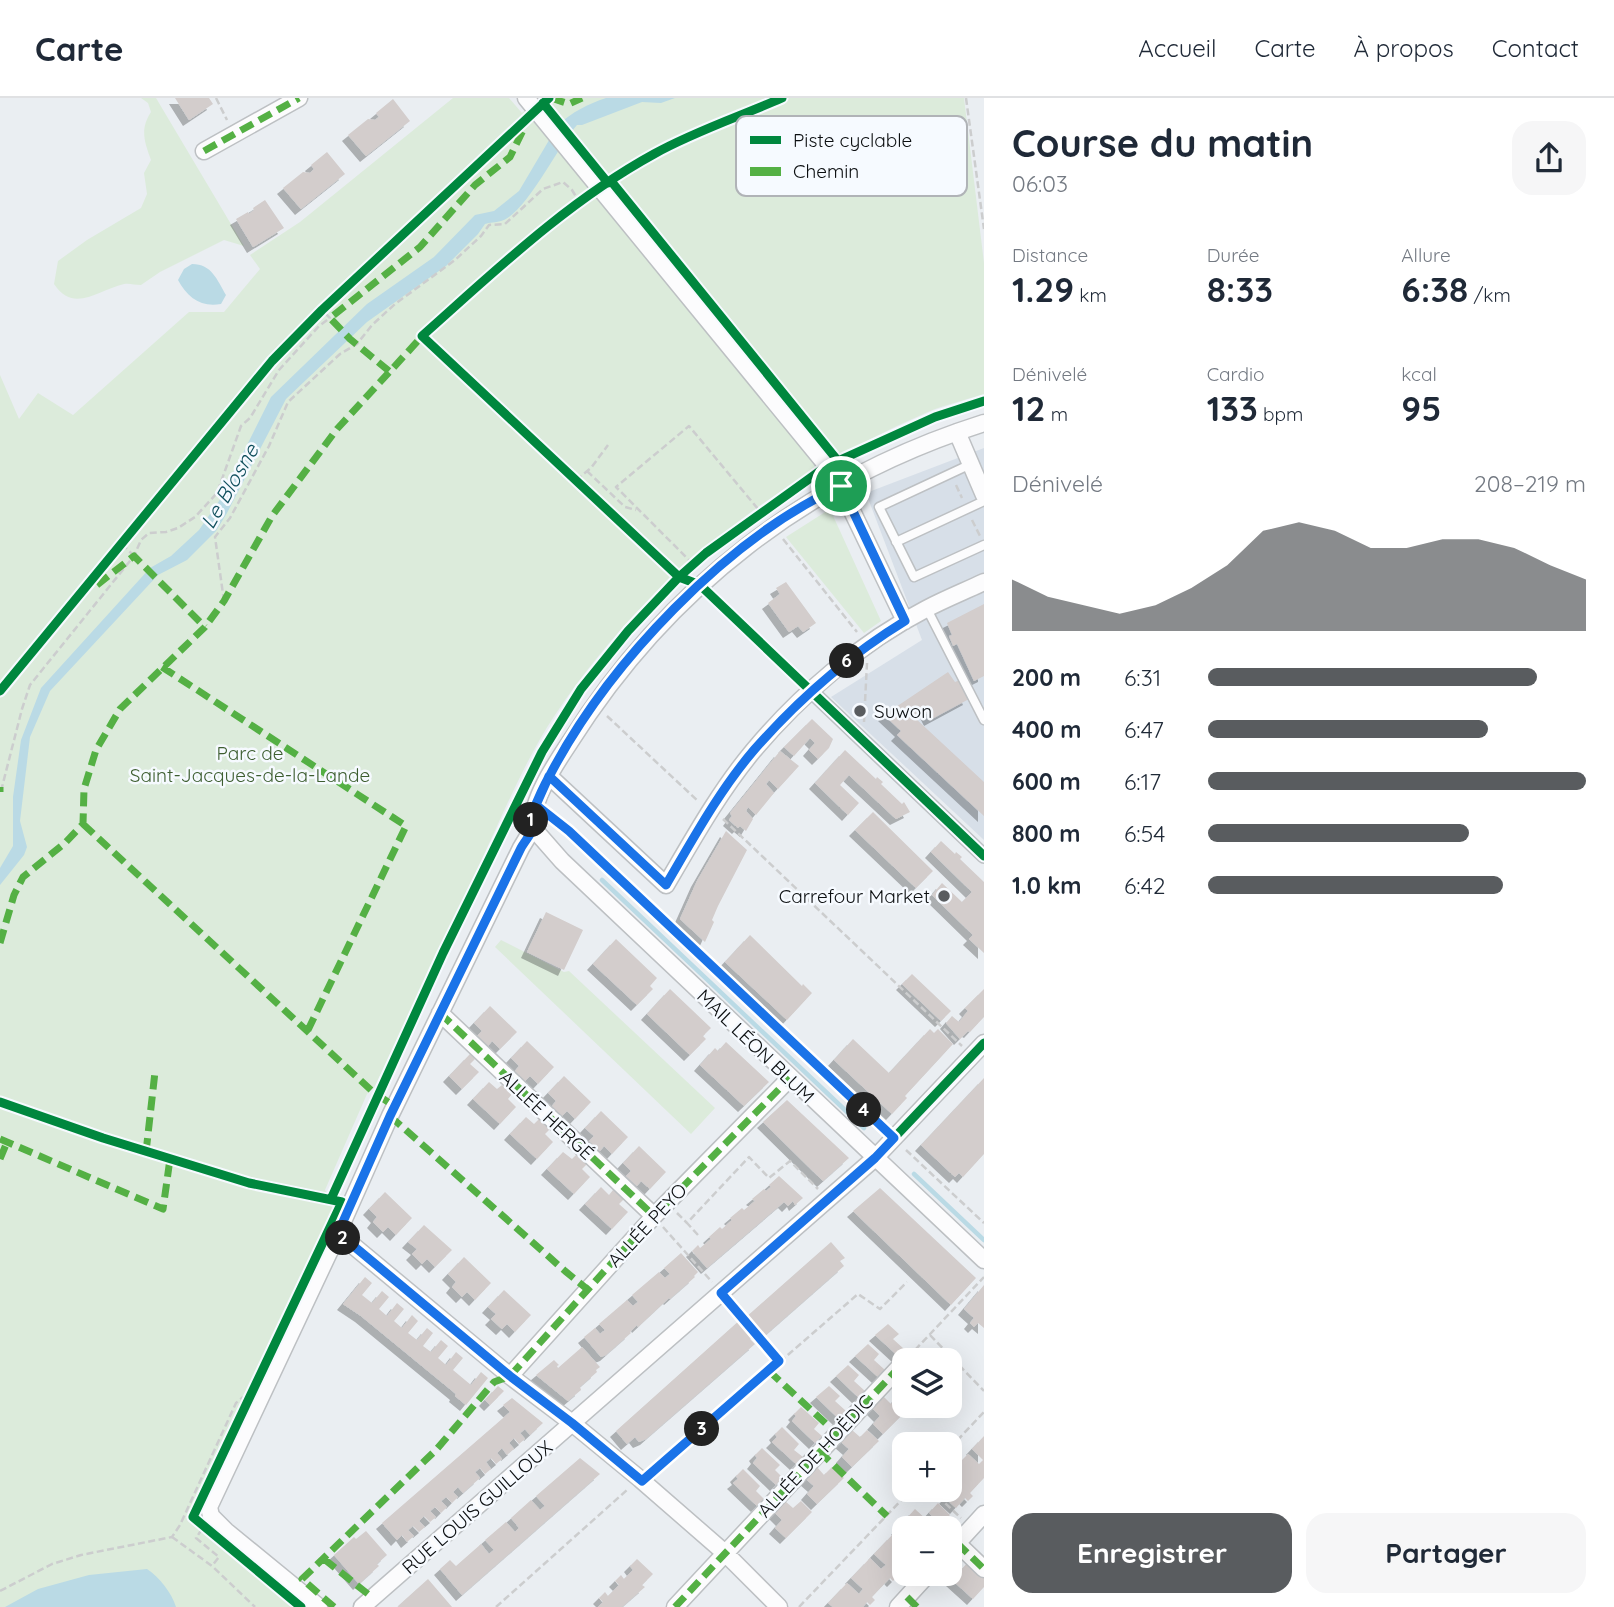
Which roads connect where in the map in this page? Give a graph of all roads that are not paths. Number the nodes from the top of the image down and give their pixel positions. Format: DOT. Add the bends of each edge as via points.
graph roads {
  1 [pos="299,98"];
  2 [pos="526,98"];
  3 [pos="204,151"];
  4 [pos="984,424"];
  5 [pos="957,432"];
  6 [pos="971,464"];
  7 [pos="841,486"];
  8 [pos="984,495"];
  9 [pos="984,501"];
  10 [pos="896,542"];
  11 [pos="984,545"];
  12 [pos="984,582"];
  13 [pos="927,609"];
  14 [pos="905,621"];
  15 [pos="811,691"];
  16 [pos="984,720"];
  17 [pos="549,776"];
  18 [pos="533,828"];
  19 [pos="984,856"];
  20 [pos="440,1013"];
  21 [pos="984,1043"];
  22 [pos="790,1078"];
  23 [pos="875,1158"];
  24 [pos="654,1216"];
  25 [pos="335,1240"];
  26 [pos="984,1260"];
  27 [pos="892,1374"];
  28 [pos="510,1376"];
  29 [pos="572,1423"];
  30 [pos="984,1514"];
  31 [pos="962,1538"];
  32 [pos="725,1553"];
  33 [pos="962,1553"];
  34 [pos="984,1569"];
  35 [pos="920,1586"];
  36 [pos="907,1604"];
  37 [pos="319,1607"];
  38 [pos="362,1607"];
  39 [pos="675,1607"];
  40 [pos="779,1607"];
  1 -- 3 [label="street"];
  2 -- 7 [label="street"];
  4 -- 5 [label="street"];
  5 -- 6 [label="street"];
  5 -- 7 [label="street" via="867,470"];
  6 -- 8 [label="street"];
  6 -- 10 [label="lane" via="879,507"];
  7 -- 14 [label="street"];
  7 -- 17 [label="street" via="814,498 700,585 625,664"];
  9 -- 10 [label="lane"];
  10 -- 11 [label="lane" via="914,577"];
  12 -- 13 [label="street"];
  13 -- 14 [label="street"];
  13 -- 16 [label="lane"];
  14 -- 15 [label="street"];
  15 -- 17 [label="street" via="753,751 710,810 666,885"];
  15 -- 19 [label="street"];
  17 -- 18 [label="street" via="531,818"];
  18 -- 20 [label="street"];
  18 -- 22 [label="street, MAIL LÉON BLUM"];
  20 -- 24 [label="street, ALLÉE HERGÉ"];
  20 -- 25 [label="street"];
  21 -- 23 [label="street, RUE LOUIS GUILLOUX"];
  22 -- 23 [label="street, MAIL LÉON BLUM"];
  22 -- 24 [label="street, ALLÉE PEYO"];
  23 -- 26 [label="street, MAIL LÉON BLUM"];
  23 -- 29 [label="street, RUE LOUIS GUILLOUX"];
  24 -- 28 [label="street, ALLÉE PEYO"];
  25 -- 28 [label="street"];
  25 -- 37 [label="street" via="209,1507 211,1516 226,1531"];
  27 -- 32 [label="street, ALLÉE DE HOËDIC"];
  28 -- 29 [label="street"];
  29 -- 32 [label="street"];
  29 -- 38 [label="street, RUE LOUIS GUILLOUX"];
  30 -- 31 [label="street"];
  32 -- 39 [label="street, ALLÉE DE HOËDIC"];
  32 -- 40 [label="street"];
  33 -- 34 [label="street"];
  35 -- 36 [label="street"];
}
